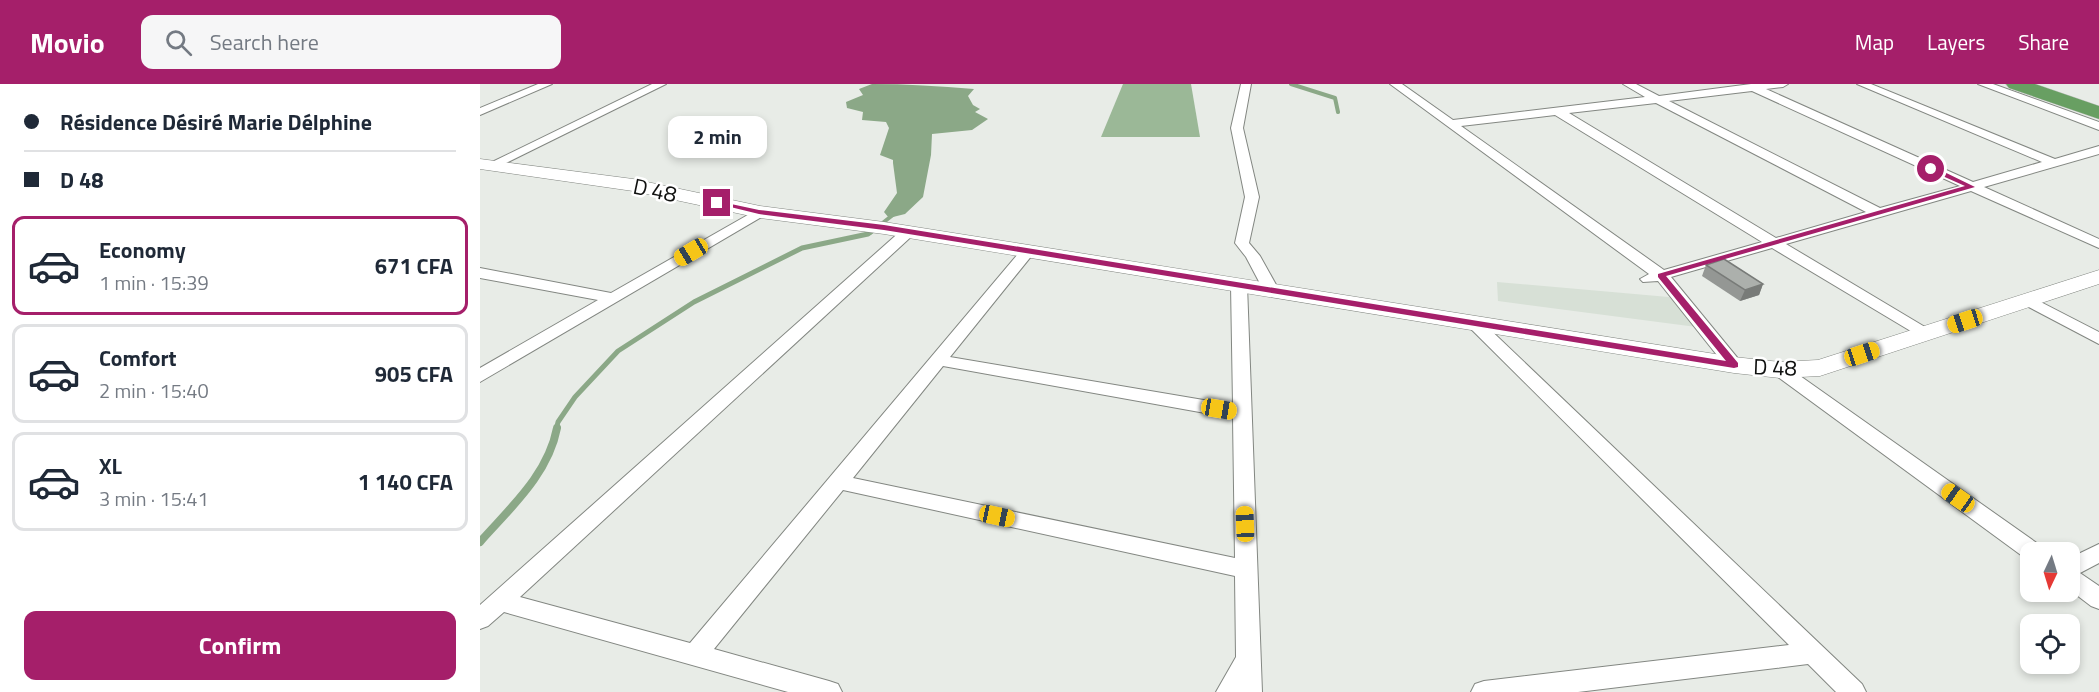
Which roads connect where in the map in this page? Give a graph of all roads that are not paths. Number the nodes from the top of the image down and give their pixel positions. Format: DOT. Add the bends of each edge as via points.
graph roads {
  1 [pos="547,84"];
  2 [pos="661,84"];
  3 [pos="1246,84"];
  4 [pos="1395,84"];
  5 [pos="1628,84"];
  6 [pos="1781,84"];
  7 [pos="1862,84"];
  8 [pos="1983,84"];
  9 [pos="2016,84"];
  10 [pos="1752,87"];
  11 [pos="1657,99"];
  12 [pos="1557,111"];
  13 [pos="480,112"];
  14 [pos="2099,113"];
  15 [pos="1450,123"];
  16 [pos="2099,126"];
  17 [pos="2099,150"];
  18 [pos="2055,163"];
  19 [pos="486,164"];
  20 [pos="1971,187"];
  21 [pos="759,212"];
  22 [pos="1878,213"];
  23 [pos="908,232"];
  24 [pos="1774,243"];
  25 [pos="2099,244"];
  26 [pos="1028,251"];
  27 [pos="480,273"];
  28 [pos="1654,277"];
  29 [pos="2099,277"];
  30 [pos="1239,285"];
  31 [pos="1271,290"];
  32 [pos="614,298"];
  33 [pos="2027,300"];
  34 [pos="1474,323"];
  35 [pos="1924,334"];
  36 [pos="2099,339"];
  37 [pos="939,360"];
  38 [pos="1734,365"];
  39 [pos="1780,370"];
  40 [pos="480,376"];
  41 [pos="1242,413"];
  42 [pos="838,482"];
  43 [pos="2020,543"];
  44 [pos="2099,553"];
  45 [pos="2080,563"];
  46 [pos="1246,569"];
  47 [pos="2080,585"];
  48 [pos="2099,599"];
  49 [pos="500,601"];
  50 [pos="480,619"];
  51 [pos="1813,653"];
  52 [pos="695,655"];
  53 [pos="1248,657"];
  54 [pos="1547,688"];
  55 [pos="829,692"];
  56 [pos="1229,692"];
  57 [pos="1249,692"];
  58 [pos="1484,692"];
  59 [pos="1854,692"];
  1 -- 13 [label="street"];
  2 -- 19 [label="street"];
  3 -- 31 [label="street" via="1237,128 1252,197 1242,243"];
  4 -- 15 [label="street"];
  5 -- 11 [label="street"];
  6 -- 10 [label="street"];
  7 -- 18 [label="street"];
  8 -- 16 [label="street"];
  9 -- 14 [label="highway"];
  10 -- 11 [label="street"];
  10 -- 20 [label="street"];
  11 -- 12 [label="street"];
  11 -- 22 [label="street"];
  12 -- 15 [label="street"];
  12 -- 24 [label="street"];
  15 -- 28 [label="street"];
  17 -- 18 [label="street"];
  18 -- 20 [label="street"];
  19 -- 21 [label="street, D 48" via="633,185"];
  20 -- 22 [label="street"];
  20 -- 25 [label="street"];
  21 -- 23 [label="street, D 48"];
  21 -- 32 [label="street"];
  22 -- 24 [label="street"];
  23 -- 26 [label="street, D 48"];
  23 -- 49 [label="street"];
  24 -- 28 [label="street"];
  24 -- 35 [label="street"];
  26 -- 30 [label="street, D 48"];
  26 -- 37 [label="street"];
  27 -- 32 [label="street"];
  28 -- 38 [label="street"];
  29 -- 33 [label="street, D 48"];
  30 -- 31 [label="street, D 48"];
  30 -- 41 [label="street"];
  31 -- 34 [label="street, D 48"];
  32 -- 40 [label="street"];
  33 -- 35 [label="street, D 48"];
  33 -- 36 [label="street"];
  34 -- 38 [label="street, D 48"];
  34 -- 51 [label="street"];
  35 -- 39 [label="street, D 48" via="1820,368"];
  37 -- 41 [label="street"];
  37 -- 42 [label="street"];
  38 -- 39 [label="street, D 48"];
  39 -- 43 [label="street"];
  41 -- 46 [label="street"];
  42 -- 46 [label="street"];
  42 -- 52 [label="street"];
  44 -- 45 [label="street"];
  46 -- 53 [label="street"];
  47 -- 48 [label="street"];
  49 -- 50 [label="street"];
  49 -- 52 [label="street"];
  51 -- 54 [label="street"];
  51 -- 59 [label="street"];
  52 -- 55 [label="street"];
  53 -- 56 [label="street"];
  53 -- 57 [label="street"];
  54 -- 58 [label="street"];
}
